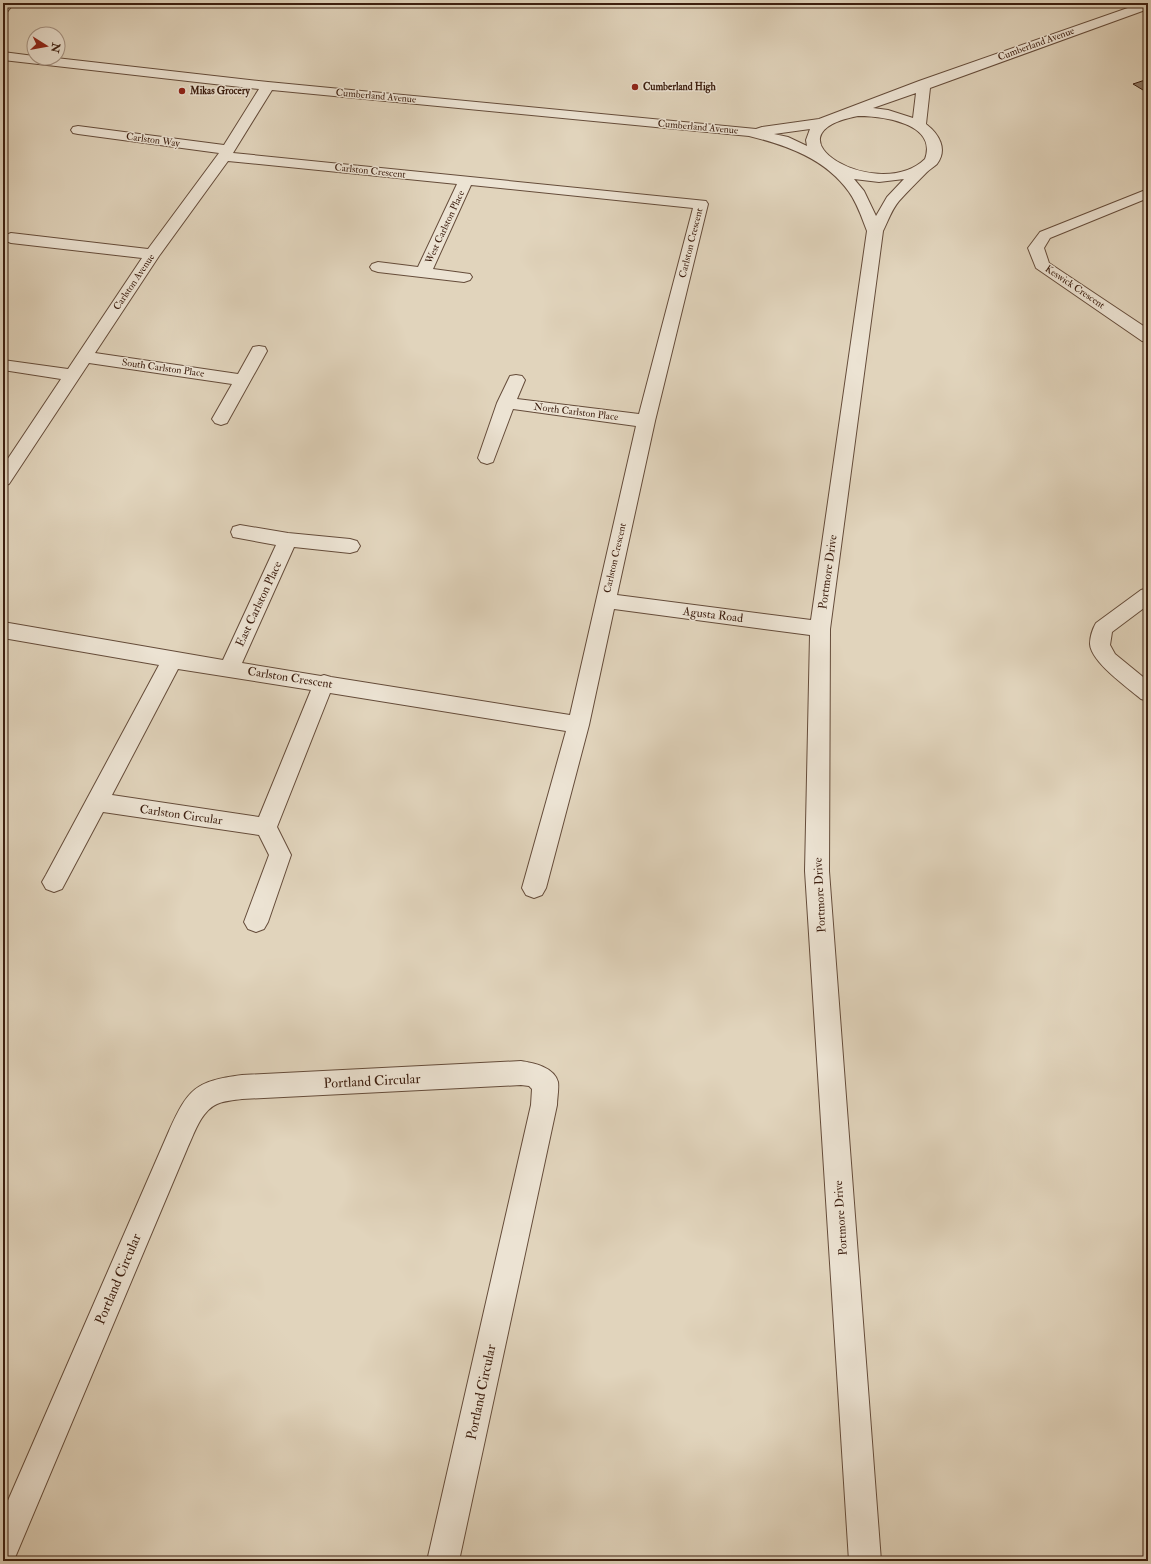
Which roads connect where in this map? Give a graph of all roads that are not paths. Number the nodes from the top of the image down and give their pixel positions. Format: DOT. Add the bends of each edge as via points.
graph roads {
  1 [pos="8,3"];
  2 [pos="1148,5"];
  3 [pos="3,9"];
  4 [pos="3,56"];
  5 [pos="924,84"];
  6 [pos="268,86"];
  7 [pos="838,116"];
  8 [pos="822,123"];
  9 [pos="919,125"];
  10 [pos="78,130"];
  11 [pos="749,132"];
  12 [pos="226,153"];
  13 [pos="821,158"];
  14 [pos="837,168"];
  15 [pos="922,169"];
  16 [pos="466,181"];
  17 [pos="1148,193"];
  18 [pos="875,231"];
  19 [pos="11,238"];
  20 [pos="152,254"];
  21 [pos="378,267"];
  22 [pos="423,273"];
  23 [pos="464,277"];
  24 [pos="1148,337"];
  25 [pos="259,351"];
  26 [pos="84,357"];
  27 [pos="3,365"];
  28 [pos="71,375"];
  29 [pos="243,380"];
  30 [pos="516,380"];
  31 [pos="506,403"];
  32 [pos="221,419"];
  33 [pos="646,421"];
  34 [pos="488,458"];
  35 [pos="3,480"];
  36 [pos="240,532"];
  37 [pos="288,540"];
  38 [pos="350,546"];
  39 [pos="1148,595"];
  40 [pos="605,601"];
  41 [pos="820,629"];
  42 [pos="3,630"];
  43 [pos="172,660"];
  44 [pos="230,668"];
  45 [pos="324,683"];
  46 [pos="1148,693"];
  47 [pos="578,725"];
  48 [pos="97,802"];
  49 [pos="266,827"];
  50 [pos="54,882"];
  51 [pos="534,888"];
  52 [pos="256,922"];
  53 [pos="3,1549"];
  54 [pos="444,1561"];
  55 [pos="865,1561"];
  1 -- 3 [label="street"];
  2 -- 5 [label="street, Cumberland Avenue"];
  4 -- 6 [label="street, Cumberland Avenue"];
  5 -- 7 [label="street, Cumberland Avenue"];
  5 -- 9 [label="street"];
  6 -- 11 [label="street, Cumberland Avenue"];
  6 -- 12 [label="street, Carlston Avenue"];
  7 -- 8 [label="street, Cumberland Avenue"];
  7 -- 9 [label="street" via="858,112 880,113 901,117"];
  8 -- 11 [label="street, Cumberland Avenue"];
  8 -- 13 [label="street" via="813,134 813,146"];
  9 -- 15 [label="street, Portmore Drive" via="932,136 936,148 933,159"];
  10 -- 12 [label="street, Carlston Way"];
  11 -- 13 [label="street, Cumberland Avenue" via="783,140"];
  12 -- 16 [label="street, Carlston Crescent"];
  12 -- 20 [label="street, Carlston Avenue"];
  13 -- 14 [label="street, Cumberland Avenue"];
  14 -- 15 [label="street" via="858,175 882,178 904,176"];
  14 -- 18 [label="street" via="857,191"];
  15 -- 18 [label="street, Portmore Drive" via="892,200"];
  16 -- 22 [label="street, West Carlston Place"];
  16 -- 33 [label="street, Carlston Crescent" via="701,204"];
  17 -- 24 [label="street, Keswick Crescent" via="1045,235 1036,248 1042,265"];
  18 -- 41 [label="street, Portmore Drive"];
  19 -- 20 [label="street"];
  20 -- 26 [label="street, Carlston Avenue"];
  21 -- 22 [label="street, West Carlston Place"];
  22 -- 23 [label="street, West Carlston Place"];
  25 -- 29 [label="street"];
  26 -- 28 [label="street, Carlston Avenue"];
  26 -- 29 [label="street, South Carlston Place"];
  27 -- 28 [label="street"];
  28 -- 35 [label="street, Carlston Avenue"];
  29 -- 32 [label="street"];
  30 -- 31 [label="street"];
  31 -- 33 [label="street, North Carlston Place"];
  31 -- 34 [label="street"];
  33 -- 40 [label="street, Carlston Crescent"];
  36 -- 37 [label="street"];
  37 -- 38 [label="street"];
  37 -- 44 [label="street, East Carlston Place"];
  39 -- 46 [label="street" via="1104,628 1100,645 1108,660"];
  40 -- 41 [label="street, Agusta Road"];
  40 -- 47 [label="street, Carlston Crescent"];
  41 -- 55 [label="street, Portmore Drive" via="817,871"];
  42 -- 43 [label="street, Carlston Crescent"];
  43 -- 44 [label="street, Carlston Crescent"];
  43 -- 48 [label="street"];
  44 -- 45 [label="street, Carlston Crescent"];
  45 -- 47 [label="street, Carlston Crescent"];
  45 -- 49 [label="street"];
  47 -- 51 [label="street, Carlston Crescent"];
  48 -- 49 [label="street, Carlston Circular"];
  48 -- 50 [label="street"];
  49 -- 52 [label="street" via="280,855"];
  53 -- 54 [label="street, Portland Circular" via="178,1140 188,1118 202,1099 218,1091 242,1087 521,1073 534,1075 545,1083 544,1105"];
}
